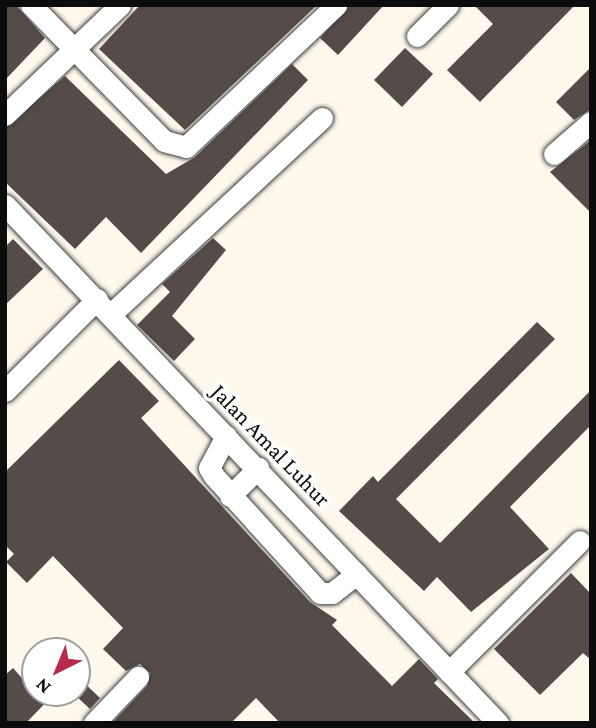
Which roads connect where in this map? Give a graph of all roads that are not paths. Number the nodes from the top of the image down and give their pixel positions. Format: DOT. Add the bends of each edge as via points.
graph roads {
  1 [pos="31,5"];
  2 [pos="120,5"];
  3 [pos="336,5"];
  4 [pos="448,5"];
  5 [pos="418,36"];
  6 [pos="73,46"];
  7 [pos="5,114"];
  8 [pos="323,118"];
  9 [pos="591,122"];
  10 [pos="554,155"];
  11 [pos="10,220"];
  12 [pos="104,306"];
  13 [pos="5,391"];
  14 [pos="226,436"];
  15 [pos="258,468"];
  16 [pos="230,496"];
  17 [pos="580,541"];
  18 [pos="356,574"];
  19 [pos="449,672"];
  20 [pos="138,677"];
  21 [pos="94,723"];
  22 [pos="498,723"];
  1 -- 6 [label="street"];
  2 -- 6 [label="street"];
  3 -- 6 [label="street" via="186,147 164,141"];
  4 -- 5 [label="street"];
  6 -- 7 [label="street"];
  8 -- 12 [label="street"];
  9 -- 10 [label="street"];
  11 -- 12 [label="street, Jalan Amal Luhur"];
  12 -- 13 [label="street"];
  12 -- 14 [label="street, Jalan Amal Luhur"];
  14 -- 15 [label="street, Jalan Amal Luhur"];
  14 -- 16 [label="street" via="209,468"];
  15 -- 16 [label="street"];
  15 -- 18 [label="street, Jalan Amal Luhur"];
  16 -- 18 [label="street" via="320,593 332,593"];
  17 -- 19 [label="street"];
  18 -- 19 [label="street, Jalan Amal Luhur"];
  19 -- 22 [label="street, Jalan Amal Luhur"];
  20 -- 21 [label="street"];
}
